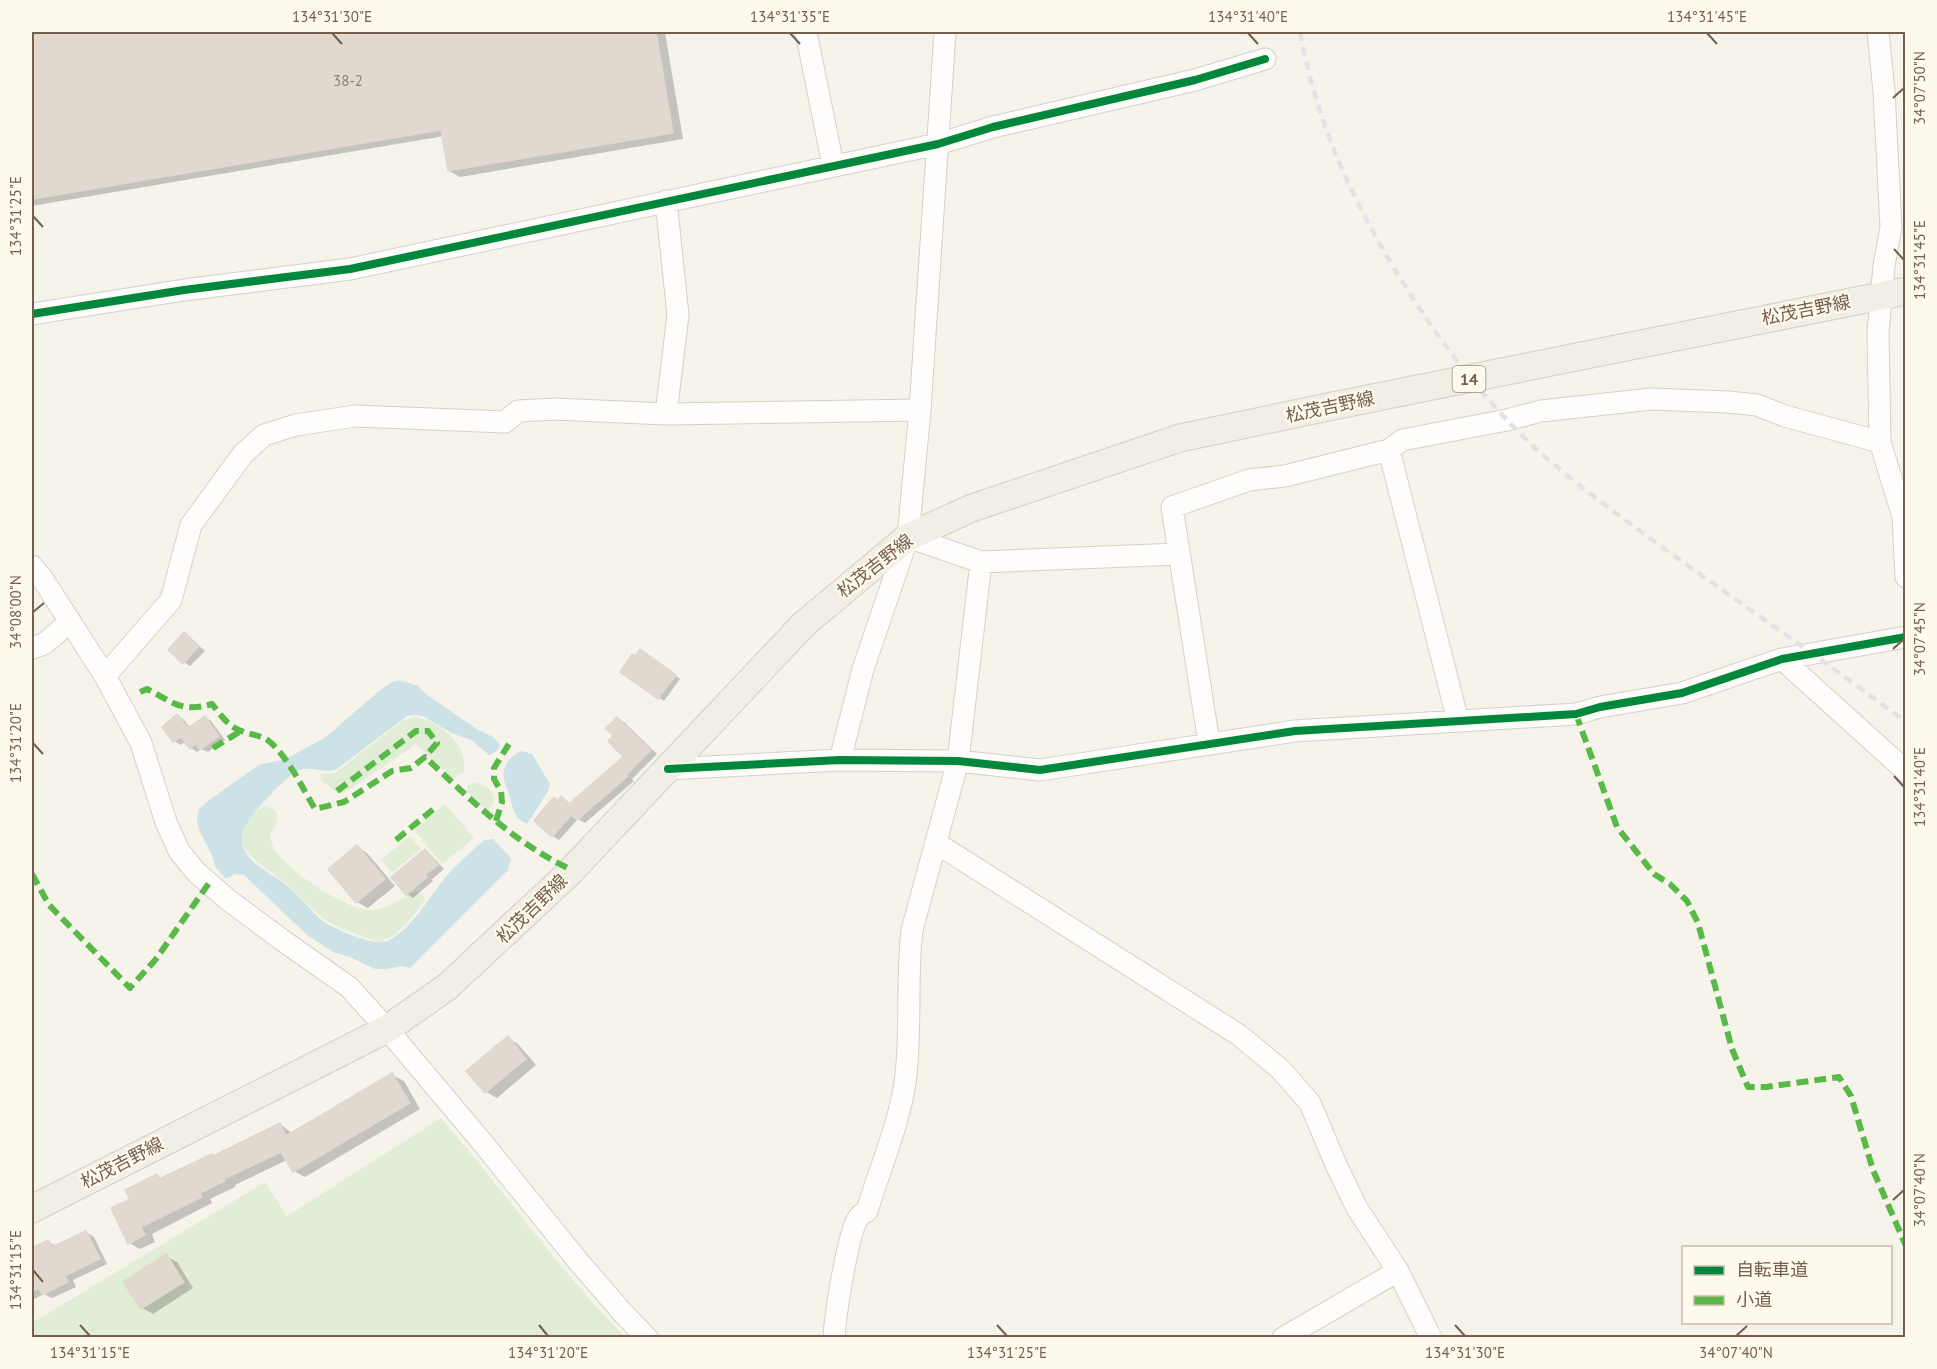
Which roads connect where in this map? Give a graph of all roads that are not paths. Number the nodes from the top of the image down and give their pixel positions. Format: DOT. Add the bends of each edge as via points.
graph roads {
  1 [pos="806,32"];
  2 [pos="945,32"];
  3 [pos="1878,32"];
  4 [pos="1265,59"];
  5 [pos="938,144"];
  6 [pos="833,165"];
  7 [pos="666,201"];
  8 [pos="1893,293"];
  9 [pos="32,314"];
  10 [pos="920,410"];
  11 [pos="666,414"];
  12 [pos="1880,442"];
  13 [pos="1389,450"];
  14 [pos="908,537"];
  15 [pos="1179,554"];
  16 [pos="981,562"];
  17 [pos="32,566"];
  18 [pos="1905,577"];
  19 [pos="70,622"];
  20 [pos="1905,637"];
  21 [pos="32,648"];
  22 [pos="1782,658"];
  23 [pos="105,676"];
  24 [pos="1458,721"];
  25 [pos="1209,743"];
  26 [pos="840,760"];
  27 [pos="958,761"];
  28 [pos="668,768"];
  29 [pos="1905,771"];
  30 [pos="936,843"];
  31 [pos="387,1029"];
  32 [pos="32,1209"];
  33 [pos="1398,1271"];
  34 [pos="648,1338"];
  35 [pos="834,1338"];
  36 [pos="1283,1338"];
  37 [pos="1431,1338"];
  1 -- 6 [label="street"];
  2 -- 5 [label="street"];
  3 -- 8 [label="street"];
  4 -- 5 [label="street"];
  5 -- 6 [label="street"];
  5 -- 10 [label="street"];
  6 -- 7 [label="street"];
  7 -- 9 [label="street" via="350,269"];
  7 -- 11 [label="street" via="678,315"];
  8 -- 12 [label="street" via="1878,332"];
  8 -- 14 [label="main road, 松茂吉野線 / 14, bridge" via="1180,438 972,508"];
  10 -- 11 [label="street"];
  10 -- 14 [label="street"];
  11 -- 23 [label="street" via="518,411 505,422 355,416 296,425 264,435 243,454 192,525 171,600"];
  12 -- 13 [label="street" via="1757,405 1651,399 1541,411 1402,440"];
  12 -- 18 [label="street" via="1903,518"];
  13 -- 15 [label="street" via="1285,476 1249,480 1172,507"];
  13 -- 24 [label="street"];
  14 -- 16 [label="street"];
  14 -- 26 [label="street" via="863,669"];
  14 -- 28 [label="main road, 松茂吉野線 / 14" via="804,624"];
  15 -- 16 [label="street"];
  15 -- 25 [label="street"];
  16 -- 27 [label="street"];
  17 -- 19 [label="street"];
  19 -- 21 [label="street" via="44,644"];
  19 -- 23 [label="street"];
  20 -- 22 [label="street"];
  22 -- 24 [label="street" via="1682,693 1576,714"];
  22 -- 29 [label="street"];
  23 -- 31 [label="street" via="141,743 179,851 227,899 349,987"];
  24 -- 25 [label="street" via="1295,731"];
  25 -- 27 [label="street" via="1040,770"];
  26 -- 27 [label="street"];
  26 -- 28 [label="street"];
  27 -- 30 [label="street"];
  28 -- 31 [label="main road, 松茂吉野線 / 14" via="504,936 447,987"];
  30 -- 33 [label="street" via="1239,1035 1280,1069 1310,1103 1356,1208"];
  30 -- 35 [label="street" via="912,930 905,1083 867,1211 858,1218 850,1241"];
  31 -- 32 [label="main road, 松茂吉野線 / 14"];
  31 -- 34 [label="street" via="578,1261"];
  33 -- 36 [label="street"];
  33 -- 37 [label="street"];
}
